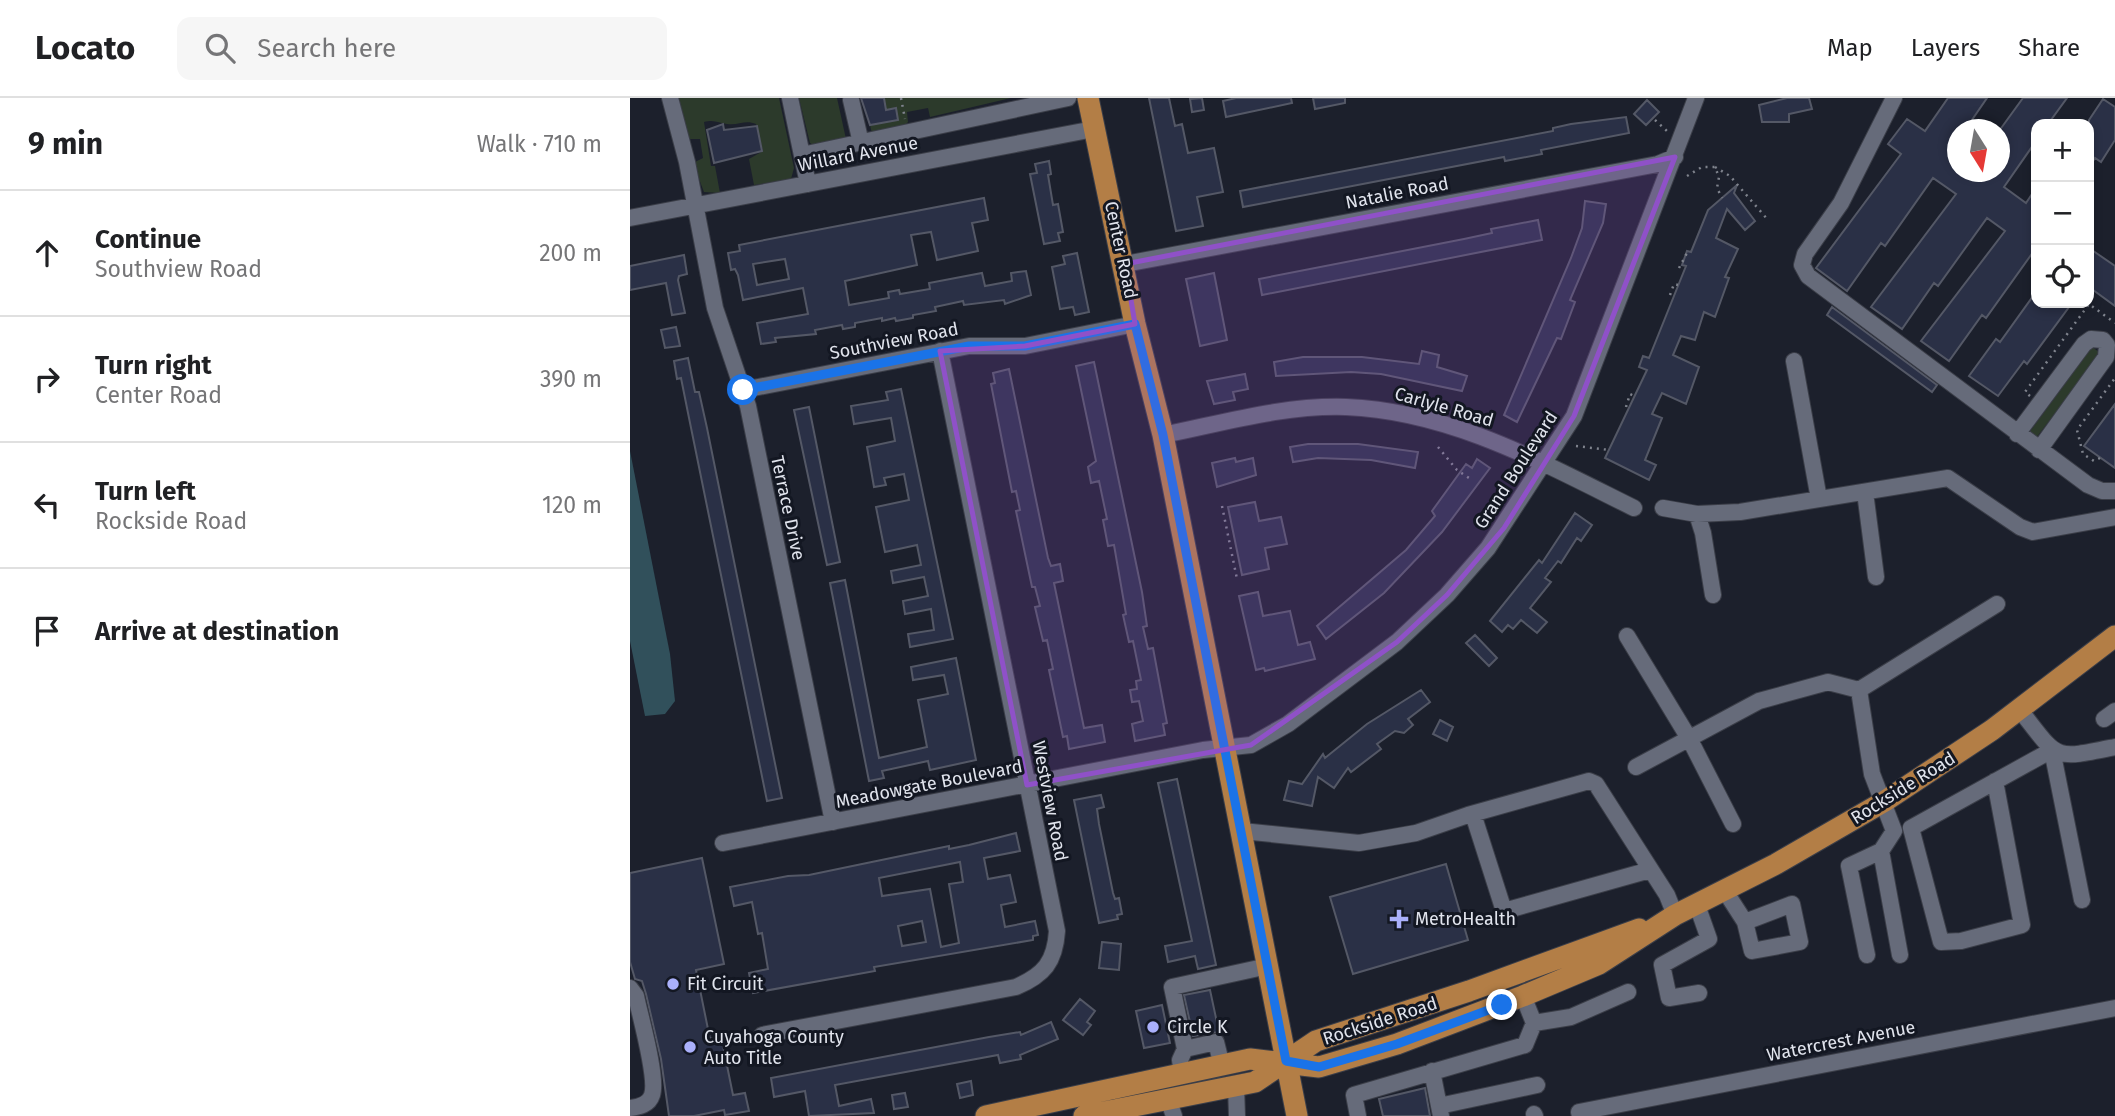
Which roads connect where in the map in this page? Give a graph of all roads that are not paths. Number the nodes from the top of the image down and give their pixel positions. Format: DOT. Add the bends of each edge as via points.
graph roads {
  1 [pos="670,98"];
  2 [pos="790,98"];
  3 [pos="1068,98"];
  4 [pos="1088,98"];
  5 [pos="1696,98"];
  6 [pos="1894,98"];
  7 [pos="851,100"];
  8 [pos="1027,102"];
  9 [pos="1094,129"];
  10 [pos="913,131"];
  11 [pos="859,143"];
  12 [pos="802,155"];
  13 [pos="1675,157"];
  14 [pos="924,161"];
  15 [pos="864,173"];
  16 [pos="808,184"];
  17 [pos="695,205"];
  18 [pos="630,218"];
  19 [pos="1125,264"];
  20 [pos="1135,324"];
  21 [pos="940,351"];
  22 [pos="1794,361"];
  23 [pos="743,390"];
  24 [pos="2017,434"];
  25 [pos="1163,435"];
  26 [pos="2039,450"];
  27 [pos="1544,463"];
  28 [pos="2115,491"];
  29 [pos="1865,492"];
  30 [pos="1819,499"];
  31 [pos="1634,508"];
  32 [pos="1663,508"];
  33 [pos="1697,514"];
  34 [pos="2115,517"];
  35 [pos="1876,577"];
  36 [pos="1713,595"];
  37 [pos="1997,604"];
  38 [pos="1627,636"];
  39 [pos="2115,636"];
  40 [pos="1859,690"];
  41 [pos="2020,710"];
  42 [pos="1690,740"];
  43 [pos="2115,747"];
  44 [pos="1225,749"];
  45 [pos="2052,750"];
  46 [pos="1636,767"];
  47 [pos="1995,781"];
  48 [pos="1027,785"];
  49 [pos="1885,801"];
  50 [pos="1472,814"];
  51 [pos="833,822"];
  52 [pos="1732,824"];
  53 [pos="1911,828"];
  54 [pos="1242,831"];
  55 [pos="1894,831"];
  56 [pos="723,843"];
  57 [pos="1881,851"];
  58 [pos="1650,870"];
  59 [pos="1725,891"];
  60 [pos="2082,900"];
  61 [pos="1697,905"];
  62 [pos="1675,915"];
  63 [pos="1745,922"];
  64 [pos="1867,955"];
  65 [pos="1900,955"];
  66 [pos="1268,966"];
  67 [pos="630,988"];
  68 [pos="1628,992"];
  69 [pos="1699,993"];
  70 [pos="1523,996"];
  71 [pos="2115,1008"];
  72 [pos="1534,1023"];
  73 [pos="762,1035"];
  74 [pos="1185,1049"];
  75 [pos="1286,1061"];
  76 [pos="1222,1066"];
  77 [pos="1432,1071"];
  78 [pos="1182,1075"];
  79 [pos="1537,1085"];
  80 [pos="1236,1086"];
  81 [pos="1171,1107"];
  82 [pos="630,1108"];
  83 [pos="1440,1111"];
  84 [pos="986,1116"];
  85 [pos="1084,1116"];
  86 [pos="1237,1116"];
  87 [pos="1297,1116"];
  88 [pos="1358,1116"];
  89 [pos="1580,1116"];
  1 -- 17 [label="street, Terrace Drive"];
  2 -- 12 [label="street"];
  3 -- 8 [label="street"];
  4 -- 9 [label="main road, Center Road"];
  5 -- 13 [label="street, Grand Boulevard"];
  6 -- 24 [label="street" via="1841,203 1802,265 1817,284"];
  7 -- 11 [label="street"];
  8 -- 10 [label="street"];
  9 -- 14 [label="street, Willard Avenue"];
  9 -- 19 [label="main road, Center Road"];
  10 -- 11 [label="street"];
  10 -- 14 [label="street"];
  11 -- 12 [label="street"];
  11 -- 15 [label="street"];
  12 -- 16 [label="street"];
  13 -- 19 [label="street, Natalie Road" via="1658,164"];
  13 -- 27 [label="street, Grand Boulevard" via="1593,373 1574,416"];
  14 -- 15 [label="street, Willard Avenue"];
  15 -- 16 [label="street, Willard Avenue"];
  16 -- 17 [label="street, Willard Avenue"];
  17 -- 18 [label="street, Willard Avenue"];
  17 -- 23 [label="street, Terrace Drive" via="715,308"];
  19 -- 20 [label="main road, Center Road"];
  20 -- 21 [label="street, Southview Road" via="1025,346"];
  20 -- 25 [label="main road, Center Road"];
  21 -- 23 [label="street, Southview Road"];
  21 -- 48 [label="street, Westview Road"];
  22 -- 30 [label="street"];
  23 -- 51 [label="street, Terrace Drive"];
  24 -- 26 [label="street"];
  24 -- 26 [label="street" via="2084,344 2103,340 2106,357"];
  25 -- 27 [label="street, Carlyle Road" via="1277,411 1344,407 1383,410 1474,433"];
  25 -- 44 [label="main road, Center Road"];
  26 -- 28 [label="street" via="2088,485"];
  27 -- 31 [label="street, Carlyle Road"];
  27 -- 44 [label="street, Grand Boulevard" via="1476,565 1397,642 1265,738"];
  29 -- 30 [label="street"];
  29 -- 34 [label="street" via="1948,478 2033,532"];
  29 -- 35 [label="street"];
  30 -- 33 [label="street"];
  32 -- 33 [label="street"];
  33 -- 36 [label="street"];
  37 -- 40 [label="street"];
  38 -- 42 [label="street"];
  39 -- 41 [label="main road, Rockside Road"];
  40 -- 42 [label="street" via="1828,682 1759,701"];
  40 -- 49 [label="street" via="1872,774"];
  41 -- 45 [label="street"];
  41 -- 49 [label="main road, Rockside Road"];
  42 -- 46 [label="street"];
  42 -- 52 [label="street"];
  43 -- 45 [label="street" via="2068,757"];
  44 -- 48 [label="street, Meadowgate Boulevard"];
  44 -- 54 [label="main road, Center Road"];
  45 -- 47 [label="street"];
  45 -- 60 [label="street"];
  47 -- 53 [label="street"];
  47 -- 53 [label="street" via="2022,925 1941,942"];
  48 -- 51 [label="street, Meadowgate Boulevard"];
  48 -- 73 [label="street, Westview Road" via="1057,931 1049,967 1016,987"];
  49 -- 55 [label="street"];
  49 -- 59 [label="main road, Rockside Road"];
  50 -- 54 [label="street" via="1416,833 1359,843"];
  50 -- 58 [label="street" via="1589,781 1596,784"];
  50 -- 58 [label="street" via="1504,911"];
  51 -- 56 [label="street, Meadowgate Boulevard"];
  53 -- 55 [label="street"];
  54 -- 66 [label="main road, Center Road"];
  55 -- 57 [label="street"];
  57 -- 64 [label="street" via="1849,866"];
  57 -- 65 [label="street"];
  58 -- 62 [label="street"];
  59 -- 61 [label="main road, Rockside Road"];
  59 -- 63 [label="street"];
  61 -- 62 [label="main road, Rockside Road"];
  61 -- 69 [label="street" via="1709,939 1662,965 1669,998"];
  62 -- 70 [label="main road, Rockside Road" via="1598,964"];
  62 -- 75 [label="main road, Rockside Road" via="1316,1041"];
  66 -- 74 [label="street" via="1172,987"];
  66 -- 75 [label="main road, Center Road"];
  67 -- 82 [label="street" via="636,996 653,1094 641,1106"];
  68 -- 72 [label="street" via="1572,1017"];
  70 -- 72 [label="street"];
  70 -- 75 [label="main road, Rockside Road" via="1397,1044 1319,1067"];
  71 -- 89 [label="street, Watercrest Avenue" via="1579,1112"];
  72 -- 77 [label="street" via="1525,1045"];
  74 -- 76 [label="street" via="1216,1042"];
  74 -- 78 [label="street" via="1180,1060"];
  75 -- 76 [label="main road, Rockside Road" via="1250,1059"];
  75 -- 80 [label="main road, Rockside Road" via="1255,1082"];
  75 -- 87 [label="main road, Center Road"];
  76 -- 78 [label="main road, Rockside Road"];
  77 -- 83 [label="street"];
  77 -- 88 [label="street" via="1354,1095"];
  78 -- 84 [label="main road, Rockside Road"];
  79 -- 83 [label="street"];
  80 -- 81 [label="main road, Rockside Road"];
  80 -- 86 [label="street"];
  81 -- 85 [label="main road, Rockside Road"];
}
